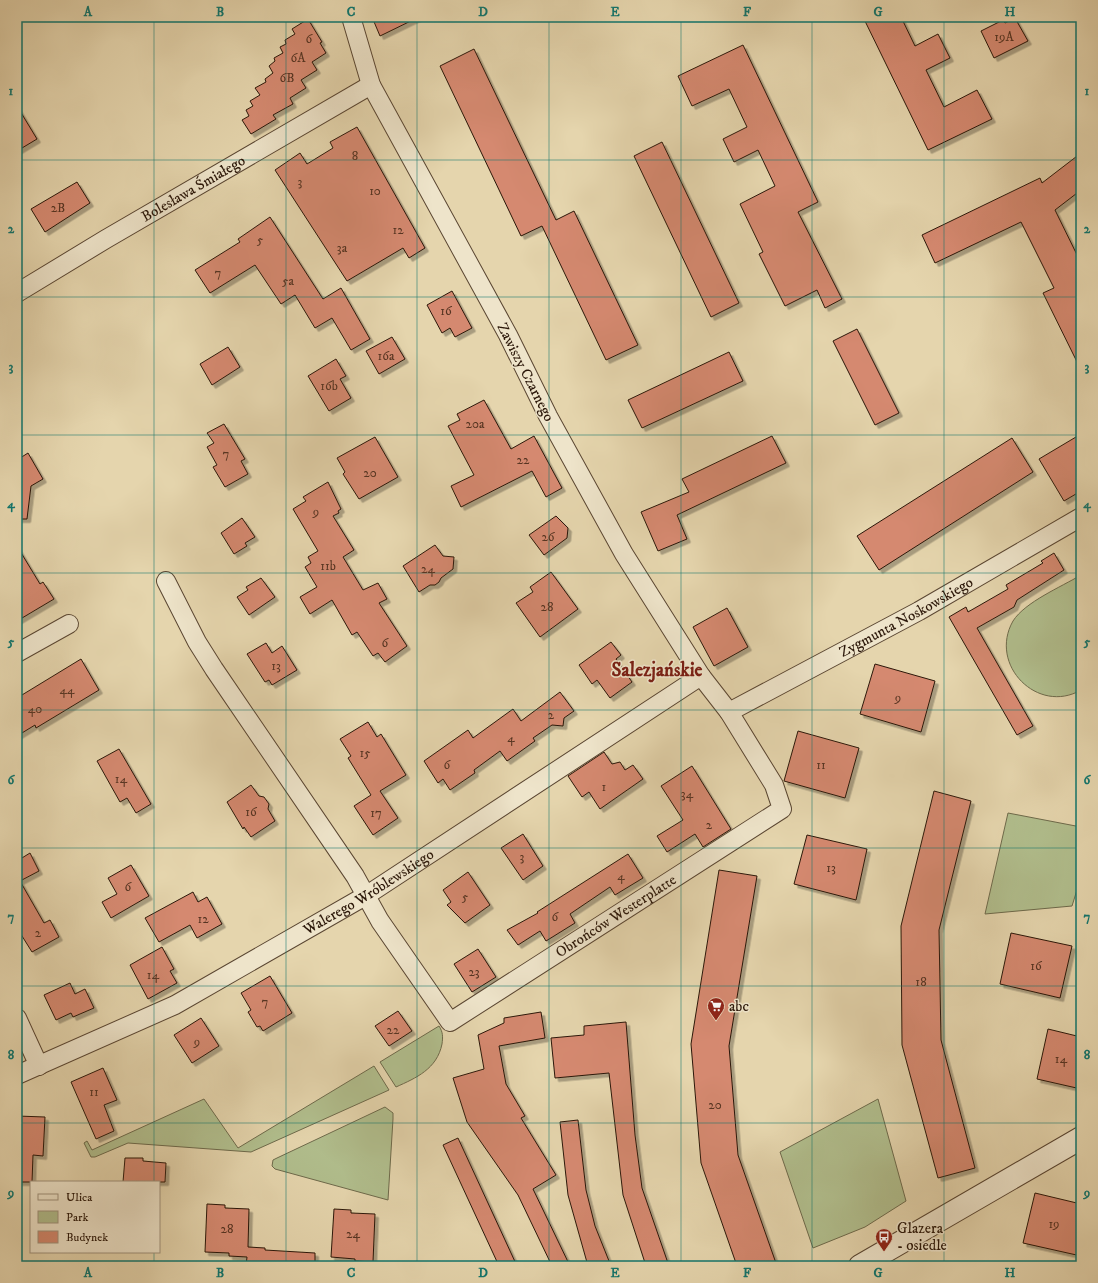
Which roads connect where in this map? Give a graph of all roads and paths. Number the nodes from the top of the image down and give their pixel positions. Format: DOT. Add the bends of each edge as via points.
graph roads {
  1 [pos="351,17"];
  2 [pos="371,85"];
  3 [pos="17,293"];
  4 [pos="1081,517"];
  5 [pos="166,582"];
  6 [pos="69,624"];
  7 [pos="17,653"];
  8 [pos="701,676"];
  9 [pos="729,712"];
  10 [pos="782,809"];
  11 [pos="367,895"];
  12 [pos="17,1018"];
  13 [pos="39,1066"];
  14 [pos="17,1075"];
  15 [pos="1081,1138"];
  16 [pos="860,1266"];
  1 -- 2 [label="street, Zawiszy Czarnego"];
  2 -- 3 [label="street, Bolesława Śmiałego"];
  2 -- 8 [label="street, Zawiszy Czarnego" via="624,554"];
  4 -- 9 [label="street, Zygmunta Noskowskiego" via="919,611"];
  5 -- 11 [label="street" via="214,669"];
  6 -- 7 [label="street"];
  8 -- 9 [label="street, Zawiszy Czarnego"];
  8 -- 11 [label="street, Walerego Wróblewskiego"];
  9 -- 10 [label="street, Zawiszy Czarnego" via="774,785"];
  10 -- 11 [label="street, Obrońców Westerplatte" via="450,1022 380,921"];
  11 -- 13 [label="street, Walerego Wróblewskiego" via="175,1005"];
  12 -- 13 [label="street"];
  13 -- 14 [label="street, Walerego Wróblewskiego"];
  15 -- 16 [label="street"];
}
